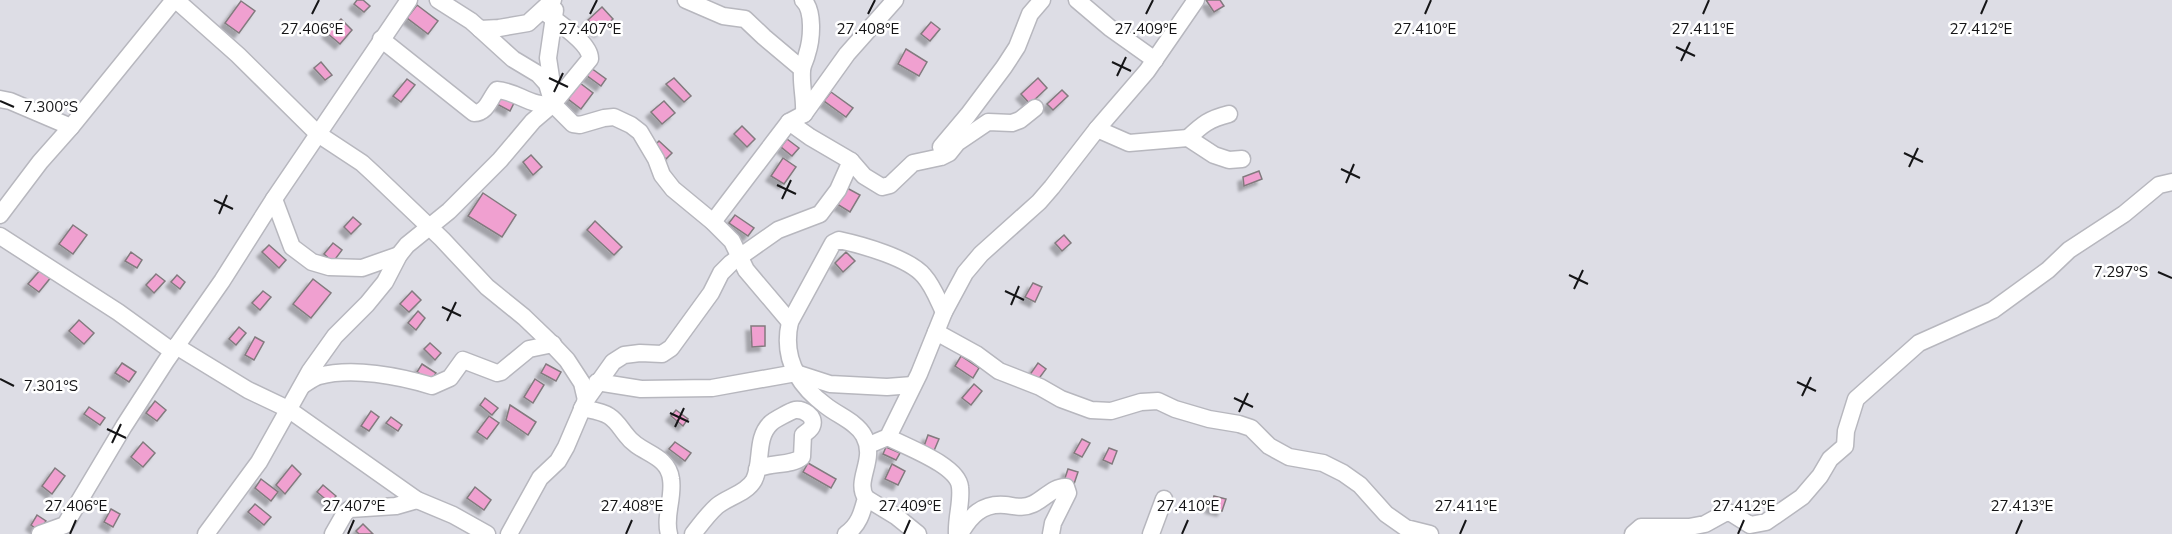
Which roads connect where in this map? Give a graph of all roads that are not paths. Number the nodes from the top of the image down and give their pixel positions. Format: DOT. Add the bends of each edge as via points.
graph roads {
  1 [pos="175,0"];
  2 [pos="409,0"];
  3 [pos="438,0"];
  4 [pos="558,0"];
  5 [pos="686,0"];
  6 [pos="803,0"];
  7 [pos="895,0"];
  8 [pos="1042,0"];
  9 [pos="1077,0"];
  10 [pos="1196,0"];
  11 [pos="550,10"];
  12 [pos="480,28"];
  13 [pos="381,39"];
  14 [pos="1155,60"];
  15 [pos="802,69"];
  16 [pos="0,99"];
  17 [pos="553,104"];
  18 [pos="1035,108"];
  19 [pos="1229,114"];
  20 [pos="796,118"];
  21 [pos="71,127"];
  22 [pos="1097,129"];
  23 [pos="318,134"];
  24 [pos="1188,138"];
  25 [pos="1242,159"];
  26 [pos="927,160"];
  27 [pos="851,161"];
  28 [pos="2172,182"];
  29 [pos="274,199"];
  30 [pos="0,215"];
  31 [pos="713,222"];
  32 [pos="422,229"];
  33 [pos="0,236"];
  34 [pos="399,255"];
  35 [pos="740,256"];
  36 [pos="944,312"];
  37 [pos="790,322"];
  38 [pos="936,332"];
  39 [pos="553,344"];
  40 [pos="174,349"];
  41 [pos="796,373"];
  42 [pos="597,382"];
  43 [pos="913,385"];
  44 [pos="302,386"];
  45 [pos="584,404"];
  46 [pos="288,409"];
  47 [pos="888,437"];
  48 [pos="869,445"];
  49 [pos="757,469"];
  50 [pos="866,498"];
  51 [pos="1164,499"];
  52 [pos="417,500"];
  53 [pos="62,530"];
  54 [pos="40,534"];
  55 [pos="206,534"];
  56 [pos="333,534"];
  57 [pos="487,534"];
  58 [pos="509,534"];
  59 [pos="669,534"];
  60 [pos="693,534"];
  61 [pos="846,534"];
  62 [pos="918,534"];
  63 [pos="958,534"];
  64 [pos="1052,534"];
  65 [pos="1151,534"];
  66 [pos="1430,534"];
  67 [pos="1633,534"];
  1 -- 21 [label="street"];
  1 -- 23 [label="street"];
  2 -- 13 [label="street"];
  3 -- 12 [label="street"];
  4 -- 11 [label="street"];
  5 -- 15 [label="street" via="723,16 745,19"];
  6 -- 15 [label="street" via="809,5 812,18"];
  7 -- 20 [label="street"];
  8 -- 26 [label="street" via="1030,14 1004,67"];
  9 -- 14 [label="street"];
  10 -- 14 [label="street"];
  11 -- 12 [label="street" via="528,23"];
  11 -- 17 [label="street" via="548,58"];
  11 -- 17 [label="street" via="591,55"];
  12 -- 17 [label="street" via="513,60 538,74 547,84"];
  13 -- 17 [label="street" via="474,113 484,110 497,90 538,104"];
  13 -- 23 [label="street"];
  14 -- 22 [label="street"];
  15 -- 20 [label="street" via="805,100"];
  16 -- 21 [label="street"];
  17 -- 31 [label="street" via="573,124 614,117 632,125 674,189"];
  17 -- 32 [label="street" via="532,121 449,211"];
  18 -- 26 [label="street" via="1012,123 988,122 949,153"];
  19 -- 24 [label="street" via="1212,118"];
  20 -- 27 [label="street" via="810,137"];
  20 -- 31 [label="street"];
  21 -- 30 [label="street"];
  22 -- 24 [label="street" via="1128,143"];
  22 -- 36 [label="street" via="1039,202 965,273"];
  23 -- 29 [label="street"];
  23 -- 32 [label="street" via="362,163"];
  24 -- 25 [label="street" via="1214,155"];
  26 -- 27 [label="street" via="913,163 890,185 882,187 864,176"];
  27 -- 35 [label="street" via="838,190 820,214 778,230"];
  28 -- 67 [label="street" via="2159,185 1993,310 1909,350 1856,399 1845,446 1830,459 1812,487 1767,522 1750,525 1725,513 1705,524 1641,527"];
  29 -- 34 [label="street" via="292,247 312,262 362,268"];
  29 -- 40 [label="street"];
  31 -- 35 [label="street"];
  32 -- 34 [label="street"];
  32 -- 39 [label="street" via="442,240 487,287"];
  33 -- 40 [label="street"];
  34 -- 44 [label="street" via="385,282 335,336"];
  35 -- 37 [label="street" via="746,270"];
  35 -- 42 [label="street" via="721,273 711,294 671,348 662,354 624,355"];
  36 -- 37 [label="street" via="930,284 916,269 839,240 833,243"];
  36 -- 38 [label="street"];
  37 -- 41 [label="street" via="789,358"];
  38 -- 43 [label="street"];
  38 -- 66 [label="street" via="999,371 1091,410 1111,411 1158,401 1197,416 1251,428 1269,446 1289,457 1323,463 1343,473 1360,485 1386,514 1406,528"];
  39 -- 44 [label="street" via="529,349 497,373 463,360 450,378 432,386 382,374 334,374 317,376"];
  39 -- 45 [label="street" via="582,383"];
  40 -- 46 [label="street"];
  40 -- 53 [label="street"];
  41 -- 42 [label="street" via="712,388 640,389"];
  41 -- 43 [label="street" via="830,384"];
  41 -- 48 [label="street" via="824,405 863,433"];
  42 -- 45 [label="street"];
  43 -- 47 [label="street"];
  44 -- 46 [label="street"];
  45 -- 58 [label="street" via="558,461 540,478"];
  45 -- 59 [label="street" via="610,417 627,438 668,467 672,481"];
  46 -- 52 [label="street"];
  46 -- 55 [label="street" via="260,462"];
  47 -- 48 [label="street"];
  47 -- 63 [label="street" via="937,461 959,480"];
  48 -- 50 [label="street" via="862,487"];
  49 -- 60 [label="street" via="747,489 716,507"];
  50 -- 61 [label="street" via="856,525"];
  50 -- 62 [label="street"];
  51 -- 65 [label="street"];
  52 -- 56 [label="street" via="396,506 350,509"];
  52 -- 57 [label="street"];
  53 -- 54 [label="street"];
  63 -- 64 [label="street" via="981,509 999,505 1022,507 1058,488 1066,488 1068,493 1053,523"];
}
